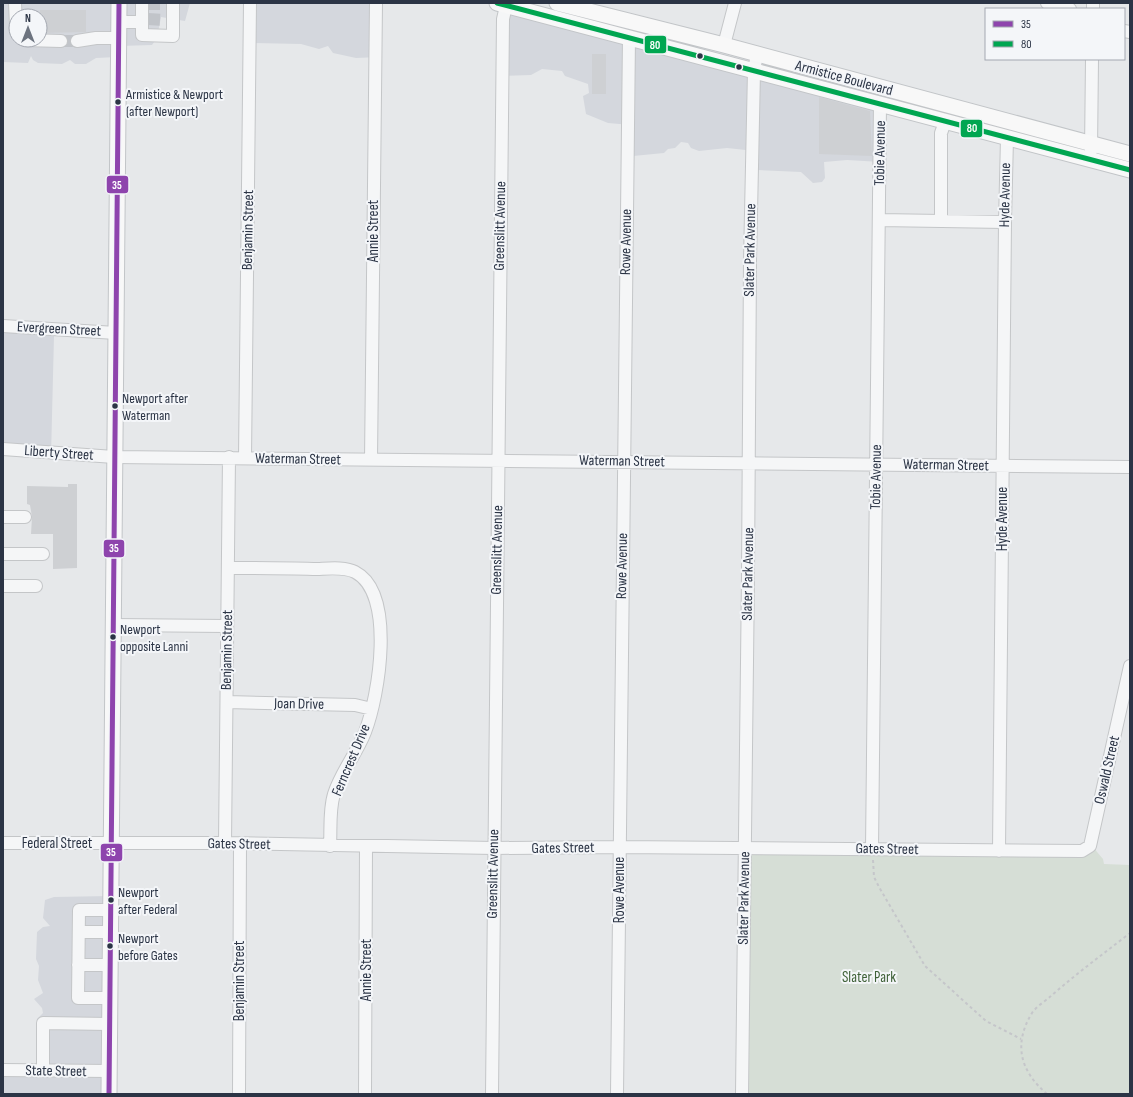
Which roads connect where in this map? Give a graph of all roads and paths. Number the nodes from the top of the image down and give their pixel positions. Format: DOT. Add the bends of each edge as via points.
graph roads {
  1 [pos="119,3"];
  2 [pos="250,3"];
  3 [pos="376,3"];
  4 [pos="557,3"];
  5 [pos="735,3"];
  6 [pos="1047,3"];
  7 [pos="144,4"];
  8 [pos="170,4"];
  9 [pos="501,4"];
  10 [pos="1066,8"];
  11 [pos="144,20"];
  12 [pos="118,22"];
  13 [pos="118,38"];
  14 [pos="629,38"];
  15 [pos="48,41"];
  16 [pos="61,41"];
  17 [pos="77,41"];
  18 [pos="724,45"];
  19 [pos="757,54"];
  20 [pos="1092,60"];
  21 [pos="754,71"];
  22 [pos="880,105"];
  23 [pos="945,122"];
  24 [pos="1007,138"];
  25 [pos="1091,144"];
  26 [pos="1130,154"];
  27 [pos="1090,160"];
  28 [pos="1130,170"];
  29 [pos="879,220"];
  30 [pos="941,221"];
  31 [pos="1005,222"];
  32 [pos="3,326"];
  33 [pos="116,332"];
  34 [pos="3,449"];
  35 [pos="114,457"];
  36 [pos="229,458"];
  37 [pos="245,458"];
  38 [pos="371,460"];
  39 [pos="498,461"];
  40 [pos="624,461"];
  41 [pos="749,464"];
  42 [pos="877,464"];
  43 [pos="1003,466"];
  44 [pos="1130,467"];
  45 [pos="3,516"];
  46 [pos="25,517"];
  47 [pos="3,554"];
  48 [pos="43,554"];
  49 [pos="228,568"];
  50 [pos="3,586"];
  51 [pos="36,586"];
  52 [pos="112,625"];
  53 [pos="227,626"];
  54 [pos="1130,666"];
  55 [pos="1128,684"];
  56 [pos="227,702"];
  57 [pos="372,709"];
  58 [pos="3,843"];
  59 [pos="225,843"];
  60 [pos="111,844"];
  61 [pos="240,844"];
  62 [pos="330,846"];
  63 [pos="366,846"];
  64 [pos="620,847"];
  65 [pos="494,848"];
  66 [pos="872,848"];
  67 [pos="744,849"];
  68 [pos="1086,850"];
  69 [pos="999,851"];
  70 [pos="110,910"];
  71 [pos="79,932"];
  72 [pos="110,932"];
  73 [pos="1130,933"];
  74 [pos="78,965"];
  75 [pos="110,965"];
  76 [pos="110,998"];
  77 [pos="109,1024"];
  78 [pos="1021,1039"];
  79 [pos="3,1070"];
  80 [pos="43,1070"];
  81 [pos="109,1071"];
  82 [pos="109,1094"];
  83 [pos="239,1094"];
  84 [pos="365,1094"];
  85 [pos="492,1094"];
  86 [pos="617,1094"];
  87 [pos="742,1094"];
  88 [pos="1047,1094"];
  1 -- 12 [label="main road"];
  2 -- 37 [label="street, Benjamin Street"];
  3 -- 38 [label="street, Annie Street"];
  4 -- 18 [label="main road, Armistice Boulevard"];
  5 -- 18 [label="street"];
  6 -- 10 [label="street"];
  7 -- 11 [label="street"];
  8 -- 11 [label="street" via="168,20 173,36 142,35"];
  9 -- 14 [label="main road, Armistice Boulevard"];
  9 -- 39 [label="street, Greenslitt Avenue" via="503,19"];
  11 -- 12 [label="street"];
  12 -- 13 [label="main road"];
  13 -- 17 [label="street"];
  13 -- 33 [label="main road"];
  14 -- 21 [label="main road, Armistice Boulevard"];
  14 -- 40 [label="street, Rowe Avenue"];
  15 -- 16 [label="street"];
  18 -- 19 [label="main road, Armistice Boulevard"];
  19 -- 21 [label="street, Slater Park Avenue"];
  19 -- 25 [label="main road, Armistice Boulevard"];
  20 -- 25 [label="street"];
  21 -- 22 [label="main road, Armistice Boulevard"];
  21 -- 41 [label="street, Slater Park Avenue"];
  22 -- 23 [label="main road, Armistice Boulevard"];
  22 -- 29 [label="street, Tobie Avenue"];
  23 -- 24 [label="main road, Armistice Boulevard"];
  23 -- 30 [label="street" via="942,133"];
  24 -- 27 [label="main road, Armistice Boulevard"];
  24 -- 31 [label="street, Hyde Avenue"];
  25 -- 26 [label="main road, Armistice Boulevard"];
  25 -- 27 [label="street"];
  27 -- 28 [label="main road, Armistice Boulevard"];
  29 -- 30 [label="street"];
  29 -- 42 [label="street, Tobie Avenue"];
  30 -- 31 [label="street"];
  31 -- 43 [label="street, Hyde Avenue"];
  32 -- 33 [label="street, Evergreen Street"];
  33 -- 35 [label="main road"];
  34 -- 35 [label="street, Liberty Street"];
  35 -- 36 [label="street, Waterman Street"];
  35 -- 52 [label="main road"];
  36 -- 37 [label="street, Waterman Street"];
  36 -- 49 [label="street, Benjamin Street"];
  37 -- 38 [label="street, Waterman Street"];
  38 -- 39 [label="street, Waterman Street"];
  39 -- 40 [label="street, Waterman Street"];
  39 -- 65 [label="street, Greenslitt Avenue"];
  40 -- 41 [label="street, Waterman Street"];
  40 -- 64 [label="street, Rowe Avenue"];
  41 -- 42 [label="street, Waterman Street"];
  41 -- 67 [label="street, Slater Park Avenue"];
  42 -- 43 [label="street, Waterman Street"];
  42 -- 66 [label="street, Tobie Avenue"];
  43 -- 44 [label="street, Waterman Street"];
  43 -- 69 [label="street, Hyde Avenue"];
  45 -- 46 [label="street"];
  47 -- 48 [label="street"];
  49 -- 53 [label="street, Benjamin Street"];
  49 -- 57 [label="street, Ferncrest Drive" via="334,569 354,571 366,579 375,594 379,612 379,668"];
  50 -- 51 [label="street"];
  52 -- 53 [label="street"];
  52 -- 60 [label="main road"];
  53 -- 56 [label="street, Benjamin Street"];
  54 -- 55 [label="street, Oswald Street"];
  55 -- 68 [label="street, Oswald Street" via="1090,846"];
  56 -- 57 [label="street, Joan Drive" via="355,705"];
  56 -- 59 [label="street, Benjamin Street"];
  57 -- 62 [label="street, Ferncrest Drive" via="365,732 334,795"];
  58 -- 60 [label="street, Federal Street"];
  59 -- 60 [label="street, Gates Street"];
  59 -- 61 [label="street, Gates Street"];
  60 -- 70 [label="main road"];
  61 -- 62 [label="street, Gates Street"];
  61 -- 83 [label="street, Benjamin Street"];
  62 -- 63 [label="street, Gates Street"];
  63 -- 65 [label="street, Gates Street"];
  63 -- 84 [label="street, Annie Street"];
  64 -- 65 [label="street, Gates Street"];
  64 -- 67 [label="street, Gates Street"];
  64 -- 86 [label="street, Rowe Avenue"];
  65 -- 85 [label="street, Greenslitt Avenue"];
  66 -- 67 [label="street, Gates Street"];
  66 -- 69 [label="street, Gates Street"];
  66 -- 78 [label="path" via="874,877 925,966 986,1021"];
  67 -- 87 [label="street, Slater Park Avenue"];
  68 -- 69 [label="street, Gates Street"];
  70 -- 71 [label="street" via="79,910"];
  70 -- 72 [label="main road"];
  71 -- 72 [label="street"];
  71 -- 74 [label="street"];
  72 -- 75 [label="main road"];
  73 -- 78 [label="path" via="1033,1012"];
  74 -- 75 [label="street"];
  74 -- 76 [label="street" via="78,998"];
  75 -- 76 [label="main road"];
  76 -- 77 [label="main road"];
  77 -- 80 [label="street" via="44,1023"];
  77 -- 81 [label="main road"];
  78 -- 88 [label="path" via="1024,1068"];
  79 -- 80 [label="street, State Street"];
  80 -- 81 [label="street, State Street"];
  81 -- 82 [label="main road"];
}
